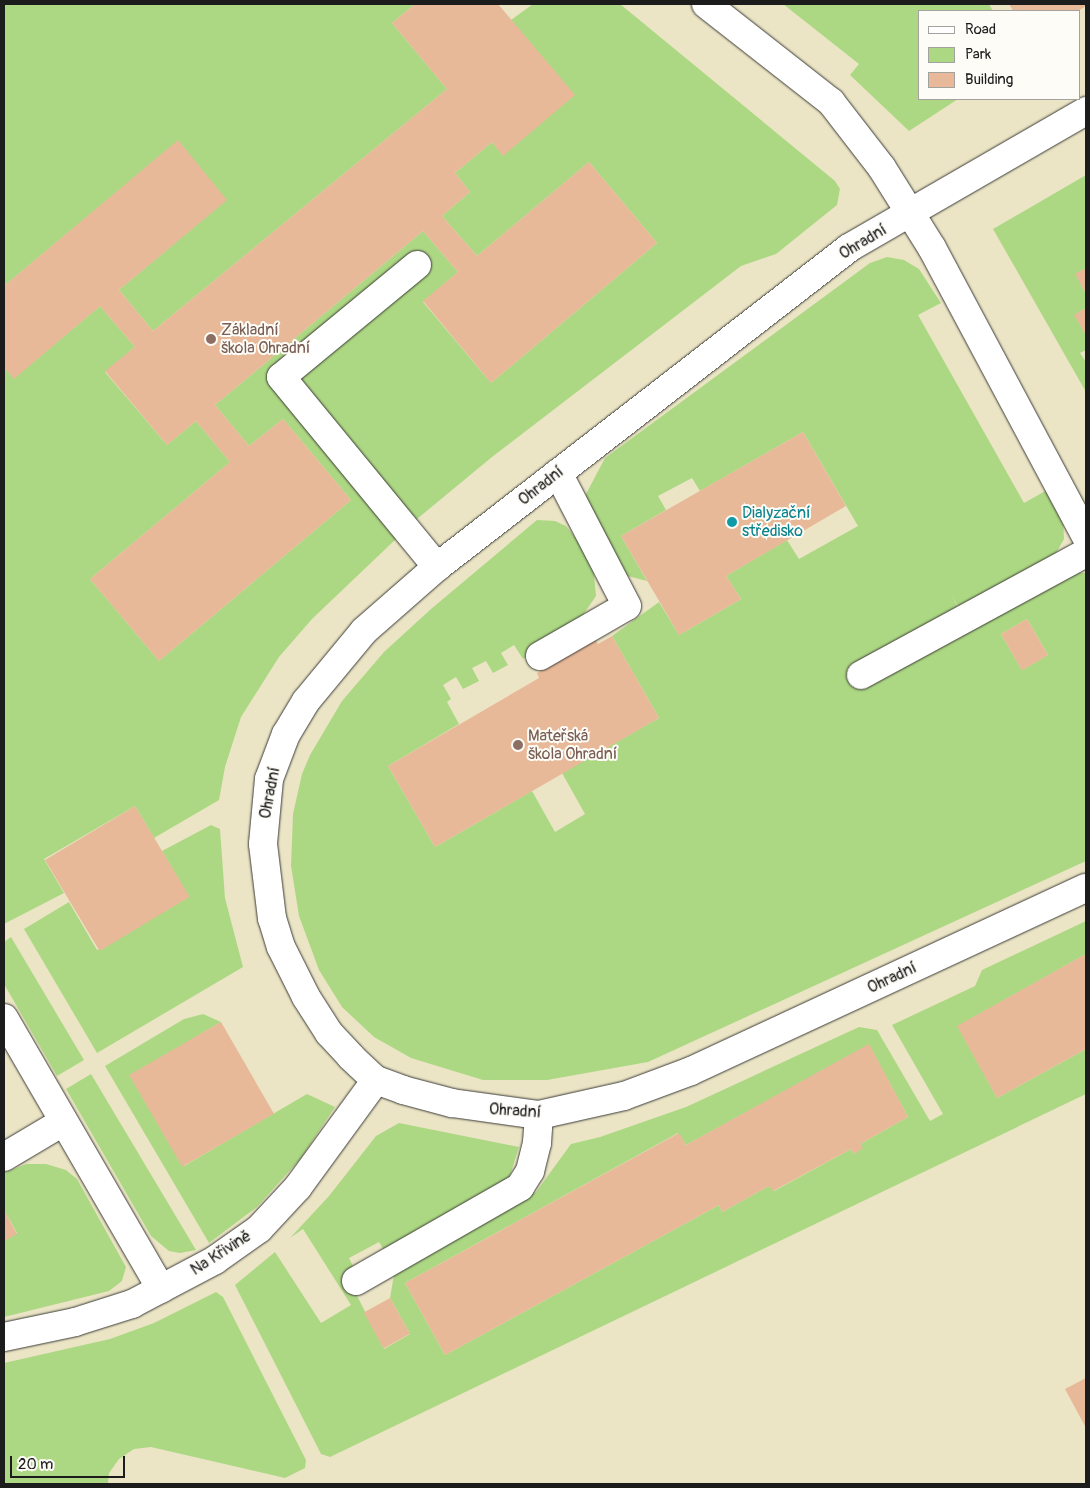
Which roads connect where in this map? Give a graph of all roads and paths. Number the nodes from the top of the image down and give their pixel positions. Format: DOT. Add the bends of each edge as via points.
graph roads {
  1 [pos="706,4"];
  2 [pos="1086,111"];
  3 [pos="912,213"];
  4 [pos="417,265"];
  5 [pos="558,473"];
  6 [pos="1086,536"];
  7 [pos="1086,553"];
  8 [pos="437,567"];
  9 [pos="540,656"];
  10 [pos="861,675"];
  11 [pos="1086,888"];
  12 [pos="4,1018"];
  13 [pos="376,1080"];
  14 [pos="539,1115"];
  15 [pos="63,1122"];
  16 [pos="4,1157"];
  17 [pos="356,1280"];
  18 [pos="161,1289"];
  19 [pos="4,1337"];
  1 -- 3 [label="street" via="830,102 882,168"];
  2 -- 3 [label="street, Ohradní"];
  3 -- 5 [label="street, Ohradní" via="849,248"];
  3 -- 6 [label="street"];
  4 -- 8 [label="street" via="281,378"];
  5 -- 8 [label="street, Ohradní"];
  5 -- 9 [label="street" via="627,606"];
  7 -- 10 [label="street"];
  8 -- 13 [label="street, Ohradní" via="364,631 306,701 286,734 269,779 264,818 262,844 271,910 290,969 329,1033"];
  11 -- 14 [label="street, Ohradní" via="690,1071 624,1096"];
  12 -- 15 [label="street"];
  13 -- 14 [label="street, Ohradní" via="452,1104"];
  13 -- 18 [label="street, Na Křivině" via="298,1187 259,1228 215,1260"];
  14 -- 17 [label="street" via="530,1171 520,1187"];
  15 -- 16 [label="street"];
  15 -- 18 [label="street"];
  18 -- 19 [label="street, Na Křivině" via="132,1304 74,1322"];
}
